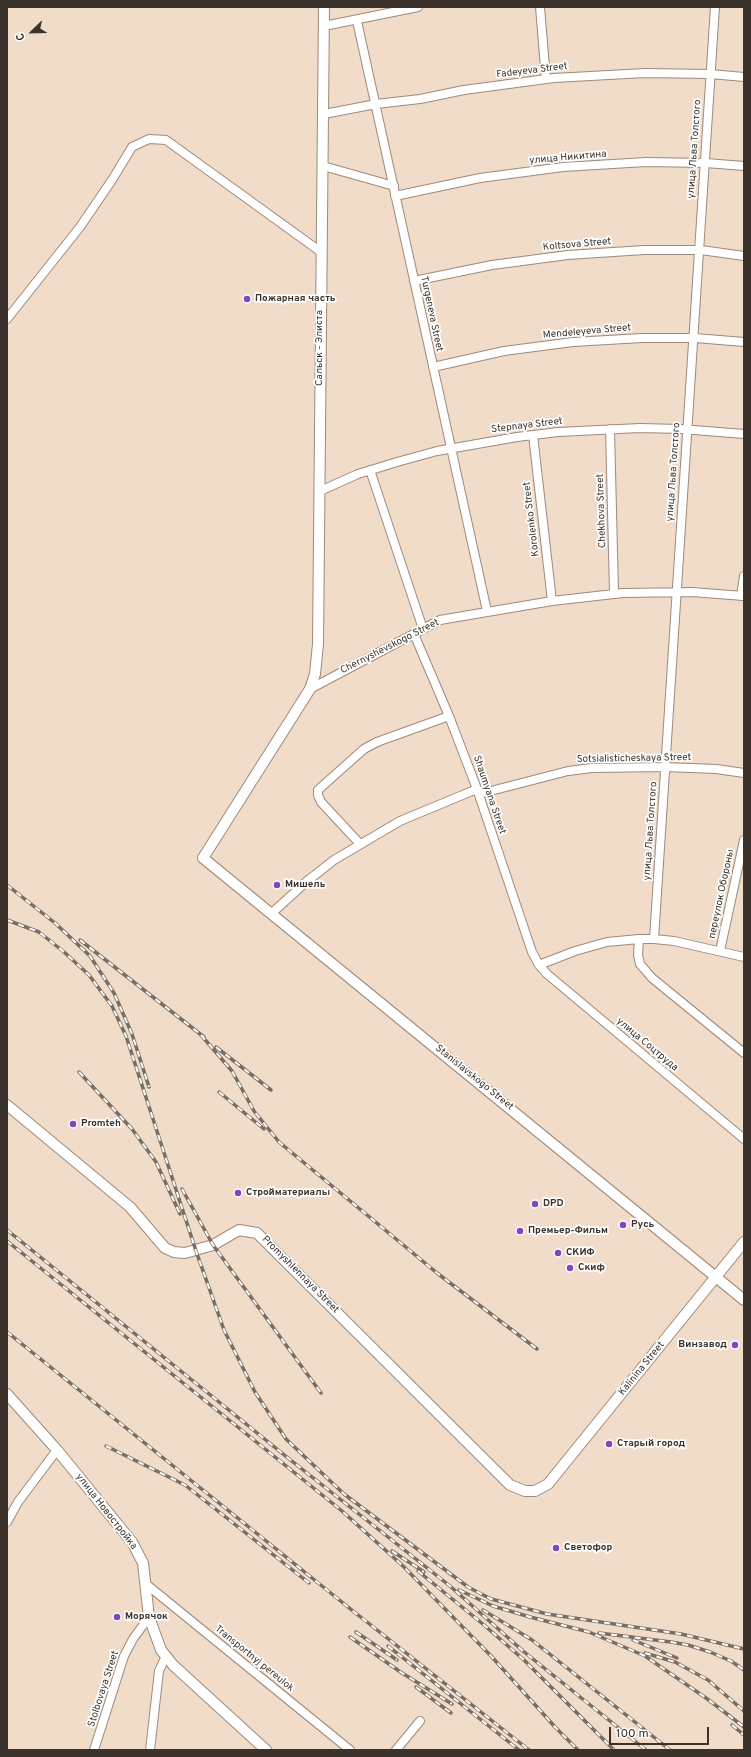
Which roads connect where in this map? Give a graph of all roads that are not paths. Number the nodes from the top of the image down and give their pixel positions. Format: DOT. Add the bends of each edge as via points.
graph roads {
  1 [pos="324,7"];
  2 [pos="418,7"];
  3 [pos="540,7"];
  4 [pos="715,7"];
  5 [pos="357,20"];
  6 [pos="324,26"];
  7 [pos="710,74"];
  8 [pos="744,77"];
  9 [pos="546,79"];
  10 [pos="376,104"];
  11 [pos="324,114"];
  12 [pos="704,163"];
  13 [pos="323,166"];
  14 [pos="744,166"];
  15 [pos="394,186"];
  16 [pos="395,196"];
  17 [pos="699,250"];
  18 [pos="321,252"];
  19 [pos="744,256"];
  20 [pos="414,281"];
  21 [pos="7,319"];
  22 [pos="693,338"];
  23 [pos="744,342"];
  24 [pos="433,366"];
  25 [pos="610,429"];
  26 [pos="687,429"];
  27 [pos="744,434"];
  28 [pos="533,435"];
  29 [pos="451,449"];
  30 [pos="370,470"];
  31 [pos="320,491"];
  32 [pos="744,576"];
  33 [pos="676,592"];
  34 [pos="614,593"];
  35 [pos="743,596"];
  36 [pos="552,601"];
  37 [pos="487,611"];
  38 [pos="423,629"];
  39 [pos="414,634"];
  40 [pos="310,689"];
  41 [pos="449,716"];
  42 [pos="665,767"];
  43 [pos="744,774"];
  44 [pos="478,792"];
  45 [pos="744,840"];
  46 [pos="360,844"];
  47 [pos="203,858"];
  48 [pos="272,913"];
  49 [pos="639,939"];
  50 [pos="654,939"];
  51 [pos="720,951"];
  52 [pos="744,958"];
  53 [pos="539,965"];
  54 [pos="744,1053"];
  55 [pos="7,1105"];
  56 [pos="744,1139"];
  57 [pos="744,1242"];
  58 [pos="716,1277"];
  59 [pos="744,1300"];
  60 [pos="7,1394"];
  61 [pos="57,1450"];
  62 [pos="535,1491"];
  63 [pos="7,1522"];
  64 [pos="146,1584"];
  65 [pos="149,1617"];
  66 [pos="166,1656"];
  67 [pos="420,1721"];
  68 [pos="94,1750"];
  69 [pos="150,1750"];
  70 [pos="266,1750"];
  71 [pos="350,1750"];
  72 [pos="396,1750"];
  1 -- 6 [label="main road, Сальск - Элиста"];
  2 -- 5 [label="street"];
  3 -- 9 [label="street"];
  4 -- 7 [label="street, улица Льва Толстого"];
  5 -- 6 [label="street"];
  5 -- 10 [label="street, Turgeneva Street"];
  6 -- 11 [label="main road, Сальск - Элиста"];
  7 -- 8 [label="street, Fadeyeva Street"];
  7 -- 9 [label="street, Fadeyeva Street" via="637,73"];
  7 -- 12 [label="street, улица Льва Толстого"];
  9 -- 10 [label="street, Fadeyeva Street"];
  10 -- 11 [label="street, Fadeyeva Street"];
  10 -- 15 [label="street, Turgeneva Street"];
  11 -- 13 [label="main road, Сальск - Элиста"];
  12 -- 14 [label="street, улица Никитина"];
  12 -- 16 [label="street, улица Никитина" via="646,162 563,167 480,178"];
  12 -- 17 [label="street, улица Льва Толстого"];
  13 -- 15 [label="street"];
  13 -- 18 [label="main road, Сальск - Элиста"];
  15 -- 16 [label="street, Turgeneva Street"];
  16 -- 20 [label="street, Turgeneva Street"];
  17 -- 19 [label="street, Koltsova Street"];
  17 -- 20 [label="street, Koltsova Street" via="644,250 560,256 492,265"];
  17 -- 22 [label="street, улица Льва Толстого"];
  18 -- 21 [label="street" via="166,140 149,139 132,147 80,227"];
  18 -- 31 [label="main road, Сальск - Элиста"];
  20 -- 24 [label="street, Turgeneva Street"];
  22 -- 23 [label="street, Mendeleyeva Street"];
  22 -- 24 [label="street, Mendeleyeva Street" via="572,342 504,351"];
  22 -- 26 [label="street, улица Льва Толстого"];
  24 -- 29 [label="street, Turgeneva Street"];
  25 -- 26 [label="street, Stepnaya Street"];
  25 -- 28 [label="street, Stepnaya Street"];
  25 -- 34 [label="street, Chekhova Street"];
  26 -- 27 [label="street, Stepnaya Street"];
  26 -- 33 [label="street, улица Льва Толстого"];
  28 -- 29 [label="street, Stepnaya Street"];
  28 -- 36 [label="street, Korolenko Street"];
  29 -- 30 [label="street, Stepnaya Street"];
  29 -- 37 [label="street, Turgeneva Street"];
  30 -- 31 [label="street, Stepnaya Street"];
  30 -- 38 [label="street"];
  31 -- 40 [label="main road, Сальск - Элиста" via="318,644 315,674"];
  32 -- 35 [label="street"];
  33 -- 34 [label="street, Chernyshevskogo Street"];
  33 -- 35 [label="street, Chernyshevskogo Street"];
  33 -- 42 [label="street, улица Льва Толстого"];
  34 -- 36 [label="street, Chernyshevskogo Street"];
  36 -- 37 [label="street, Chernyshevskogo Street"];
  37 -- 38 [label="street, Chernyshevskogo Street" via="440,620"];
  38 -- 39 [label="street, Chernyshevskogo Street"];
  39 -- 40 [label="street, Chernyshevskogo Street"];
  39 -- 41 [label="street, Shaumyana Street"];
  40 -- 47 [label="main road, Chernyshevskogo Street"];
  41 -- 44 [label="street, Shaumyana Street"];
  41 -- 46 [label="street" via="364,749 318,790 321,802"];
  42 -- 43 [label="street, Sotsialisticheskaya Street" via="716,769"];
  42 -- 44 [label="street, Sotsialisticheskaya Street" via="592,768 568,771"];
  42 -- 50 [label="street, улица Льва Толстого"];
  44 -- 46 [label="street, Sotsialisticheskaya Street" via="400,821"];
  44 -- 53 [label="street, Shaumyana Street" via="532,952"];
  45 -- 51 [label="street, переулок Обороны"];
  46 -- 48 [label="street, Sotsialisticheskaya Street" via="334,860"];
  47 -- 48 [label="main road, Stanislavskogo Street"];
  48 -- 58 [label="main road, Stanislavskogo Street"];
  49 -- 50 [label="street"];
  49 -- 53 [label="street" via="607,942"];
  49 -- 54 [label="street" via="640,964 652,978"];
  50 -- 51 [label="street"];
  51 -- 52 [label="street"];
  53 -- 56 [label="street, улица Соцтруда"];
  55 -- 62 [label="main road, Promyshlennaya Street" via="130,1207 165,1248 185,1253 212,1245 239,1230 257,1233 510,1485 525,1491"];
  57 -- 58 [label="main road, Kalinina Street"];
  58 -- 59 [label="main road, Stanislavskogo Street"];
  58 -- 62 [label="main road, Kalinina Street" via="548,1484"];
  60 -- 61 [label="main road, улица Новостройка"];
  61 -- 63 [label="street" via="18,1502"];
  61 -- 64 [label="main road, улица Новостройка" via="132,1542 143,1563"];
  64 -- 65 [label="main road, улица Новостройка"];
  64 -- 71 [label="street, Transportnyj pereulok"];
  65 -- 66 [label="main road, улица Новостройка" via="161,1650"];
  65 -- 68 [label="street, Stolbovaya Street" via="124,1656"];
  66 -- 69 [label="street" via="158,1671"];
  66 -- 70 [label="main road, улица Новостройка"];
  67 -- 72 [label="street"];
}
